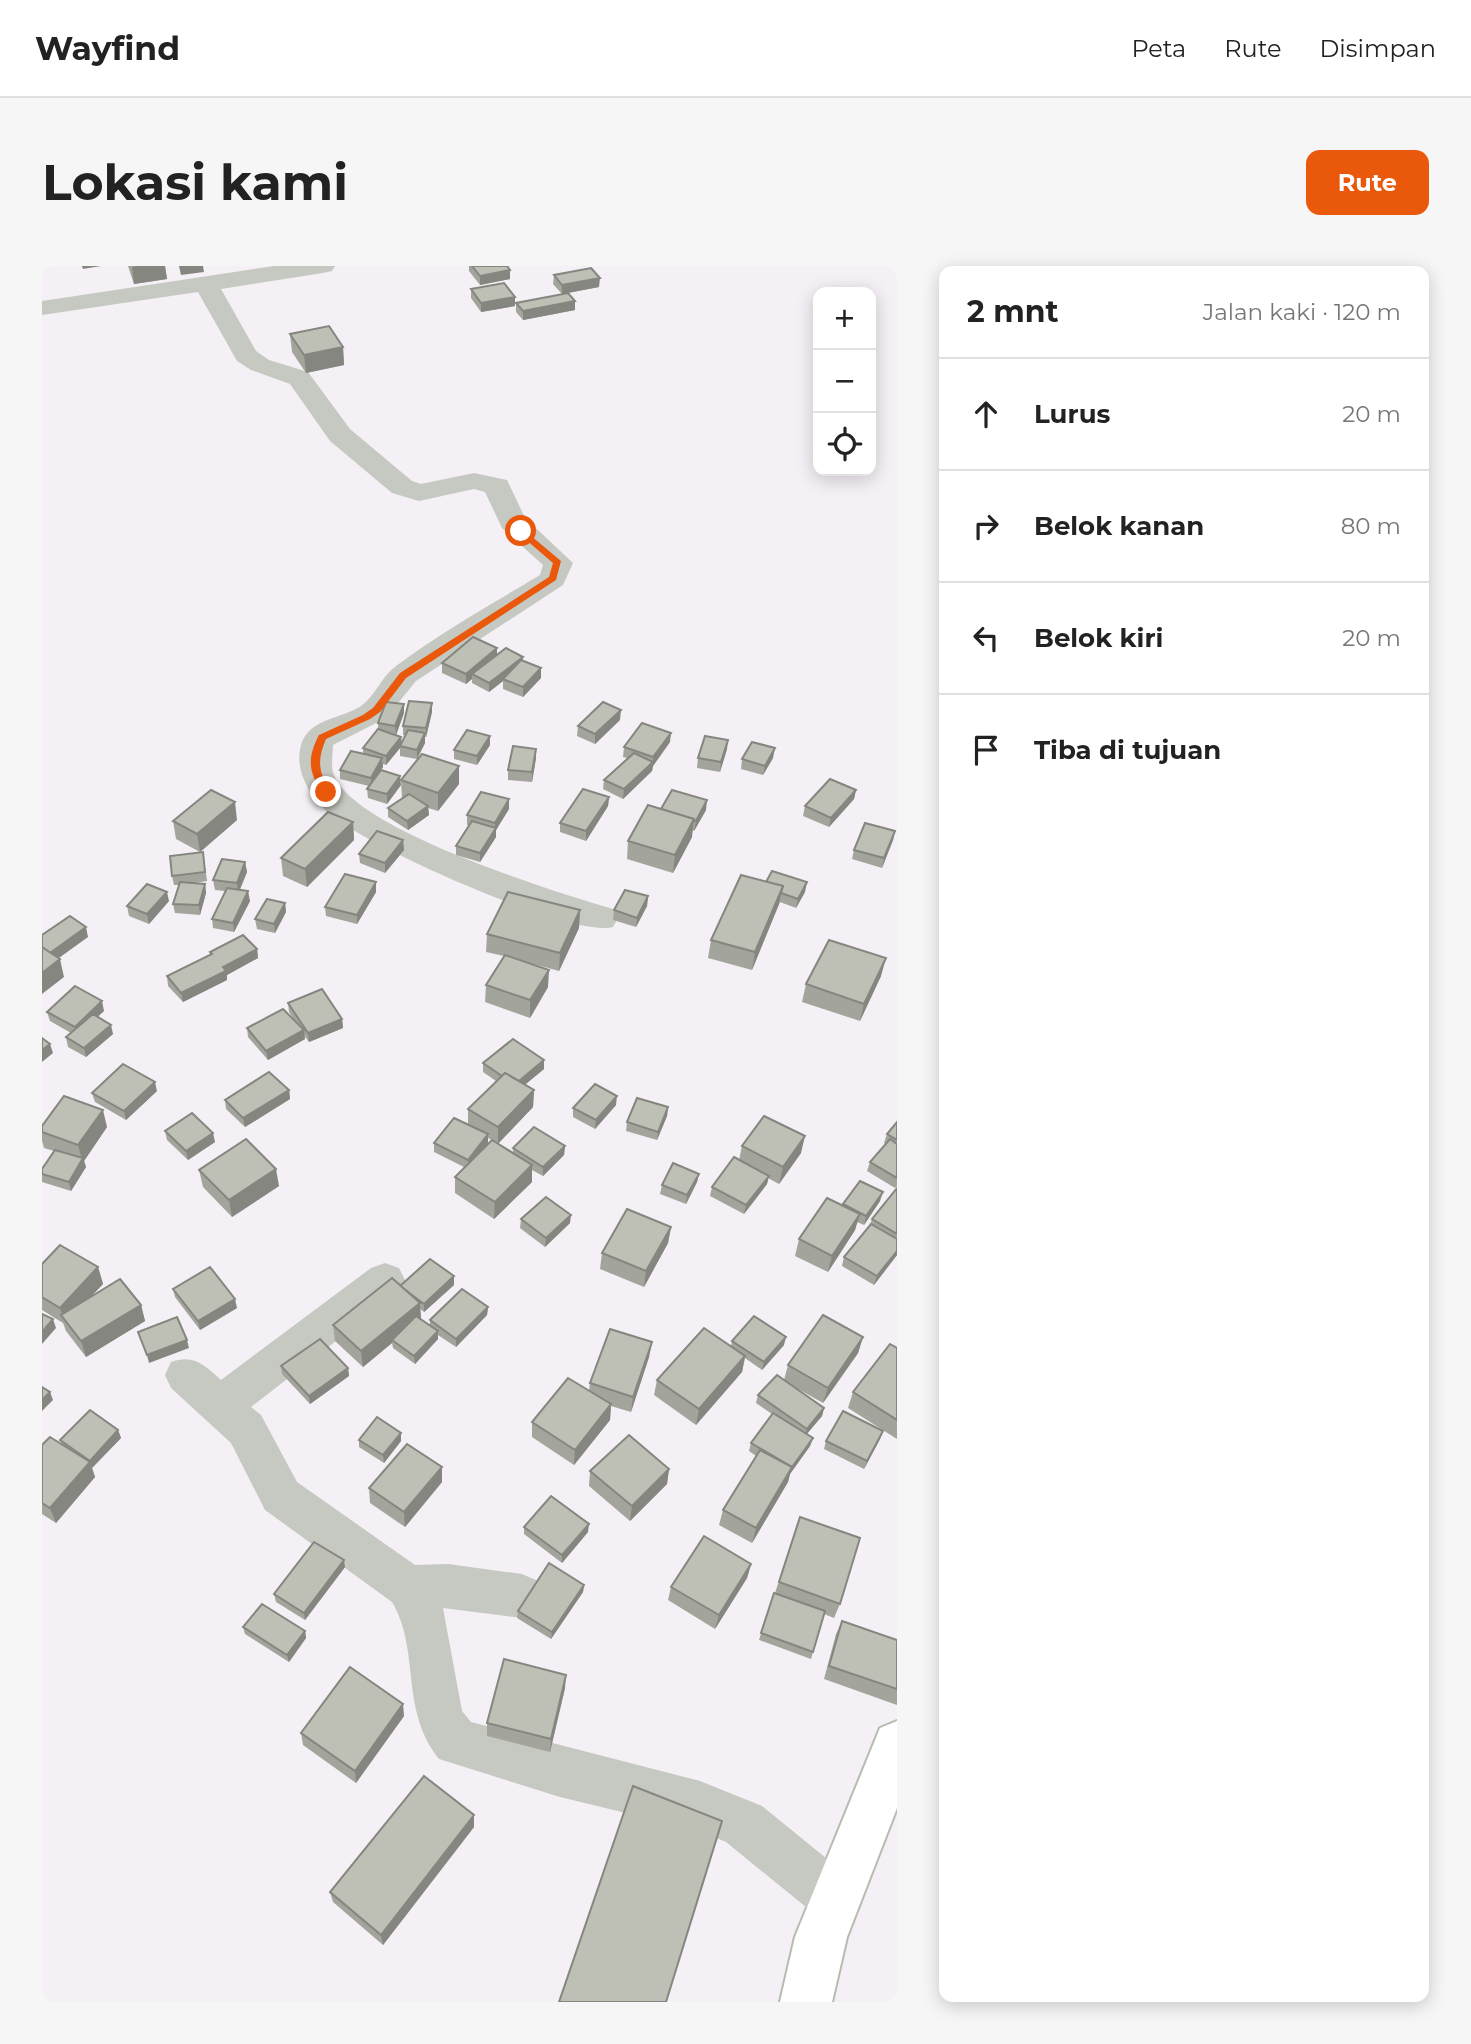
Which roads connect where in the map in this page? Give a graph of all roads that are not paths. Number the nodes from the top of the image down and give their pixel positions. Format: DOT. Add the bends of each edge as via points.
graph roads {
  1 [pos="323,266"];
  2 [pos="206,284"];
  3 [pos="42,308"];
  4 [pos="601,918"];
  5 [pos="385,1279"];
  6 [pos="186,1375"];
  7 [pos="221,1405"];
  8 [pos="408,1587"];
  9 [pos="522,1596"];
  10 [pos="897,1745"];
  11 [pos="835,1898"];
  12 [pos="806,2002"];
  1 -- 2 [label="street"];
  2 -- 3 [label="street"];
  2 -- 4 [label="street" via="246,356 299,378 340,435 402,487 419,493 474,481 497,486 512,522 558,563 553,579 403,676 376,710 322,737 313,757 316,777 341,806 388,837 458,870"];
  5 -- 7 [label="street"];
  6 -- 7 [label="street"];
  7 -- 8 [label="street" via="246,1429 281,1496"];
  8 -- 9 [label="street" via="448,1586"];
  8 -- 11 [label="street" via="425,1616 440,1717 446,1733 456,1742 700,1806 744,1824"];
  10 -- 11 [label="main road"];
  11 -- 12 [label="main road"];
}
